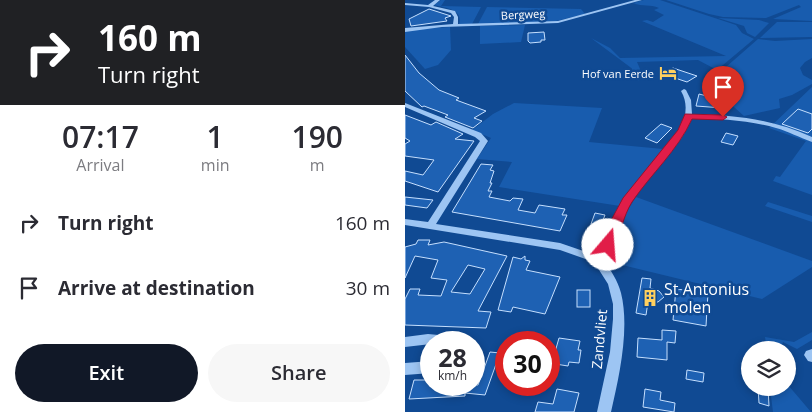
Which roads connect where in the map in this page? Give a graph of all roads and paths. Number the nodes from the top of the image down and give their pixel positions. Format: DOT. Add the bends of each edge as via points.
graph roads {
  1 [pos="437,0"];
  2 [pos="640,0"];
  3 [pos="405,4"];
  4 [pos="429,6"];
  5 [pos="455,26"];
  6 [pos="405,30"];
  7 [pos="685,92"];
  8 [pos="405,105"];
  9 [pos="689,116"];
  10 [pos="812,140"];
  11 [pos="405,222"];
  12 [pos="430,226"];
  13 [pos="597,259"];
  14 [pos="420,340"];
  15 [pos="405,342"];
  16 [pos="420,368"];
  17 [pos="405,369"];
  18 [pos="605,412"];
  1 -- 4 [label="street"];
  2 -- 5 [label="street, Bergweg" via="558,22"];
  3 -- 4 [label="street"];
  4 -- 5 [label="street" via="453,12"];
  5 -- 6 [label="street, Bergweg"];
  7 -- 9 [label="street"];
  8 -- 12 [label="street" via="484,140"];
  9 -- 10 [label="street" via="771,122"];
  9 -- 13 [label="street" via="682,130 627,201 608,245"];
  11 -- 12 [label="street"];
  12 -- 13 [label="street" via="567,248"];
  13 -- 18 [label="street, Zandvliet" via="613,286 618,303"];
  14 -- 15 [label="street"];
  16 -- 17 [label="street"];
}
